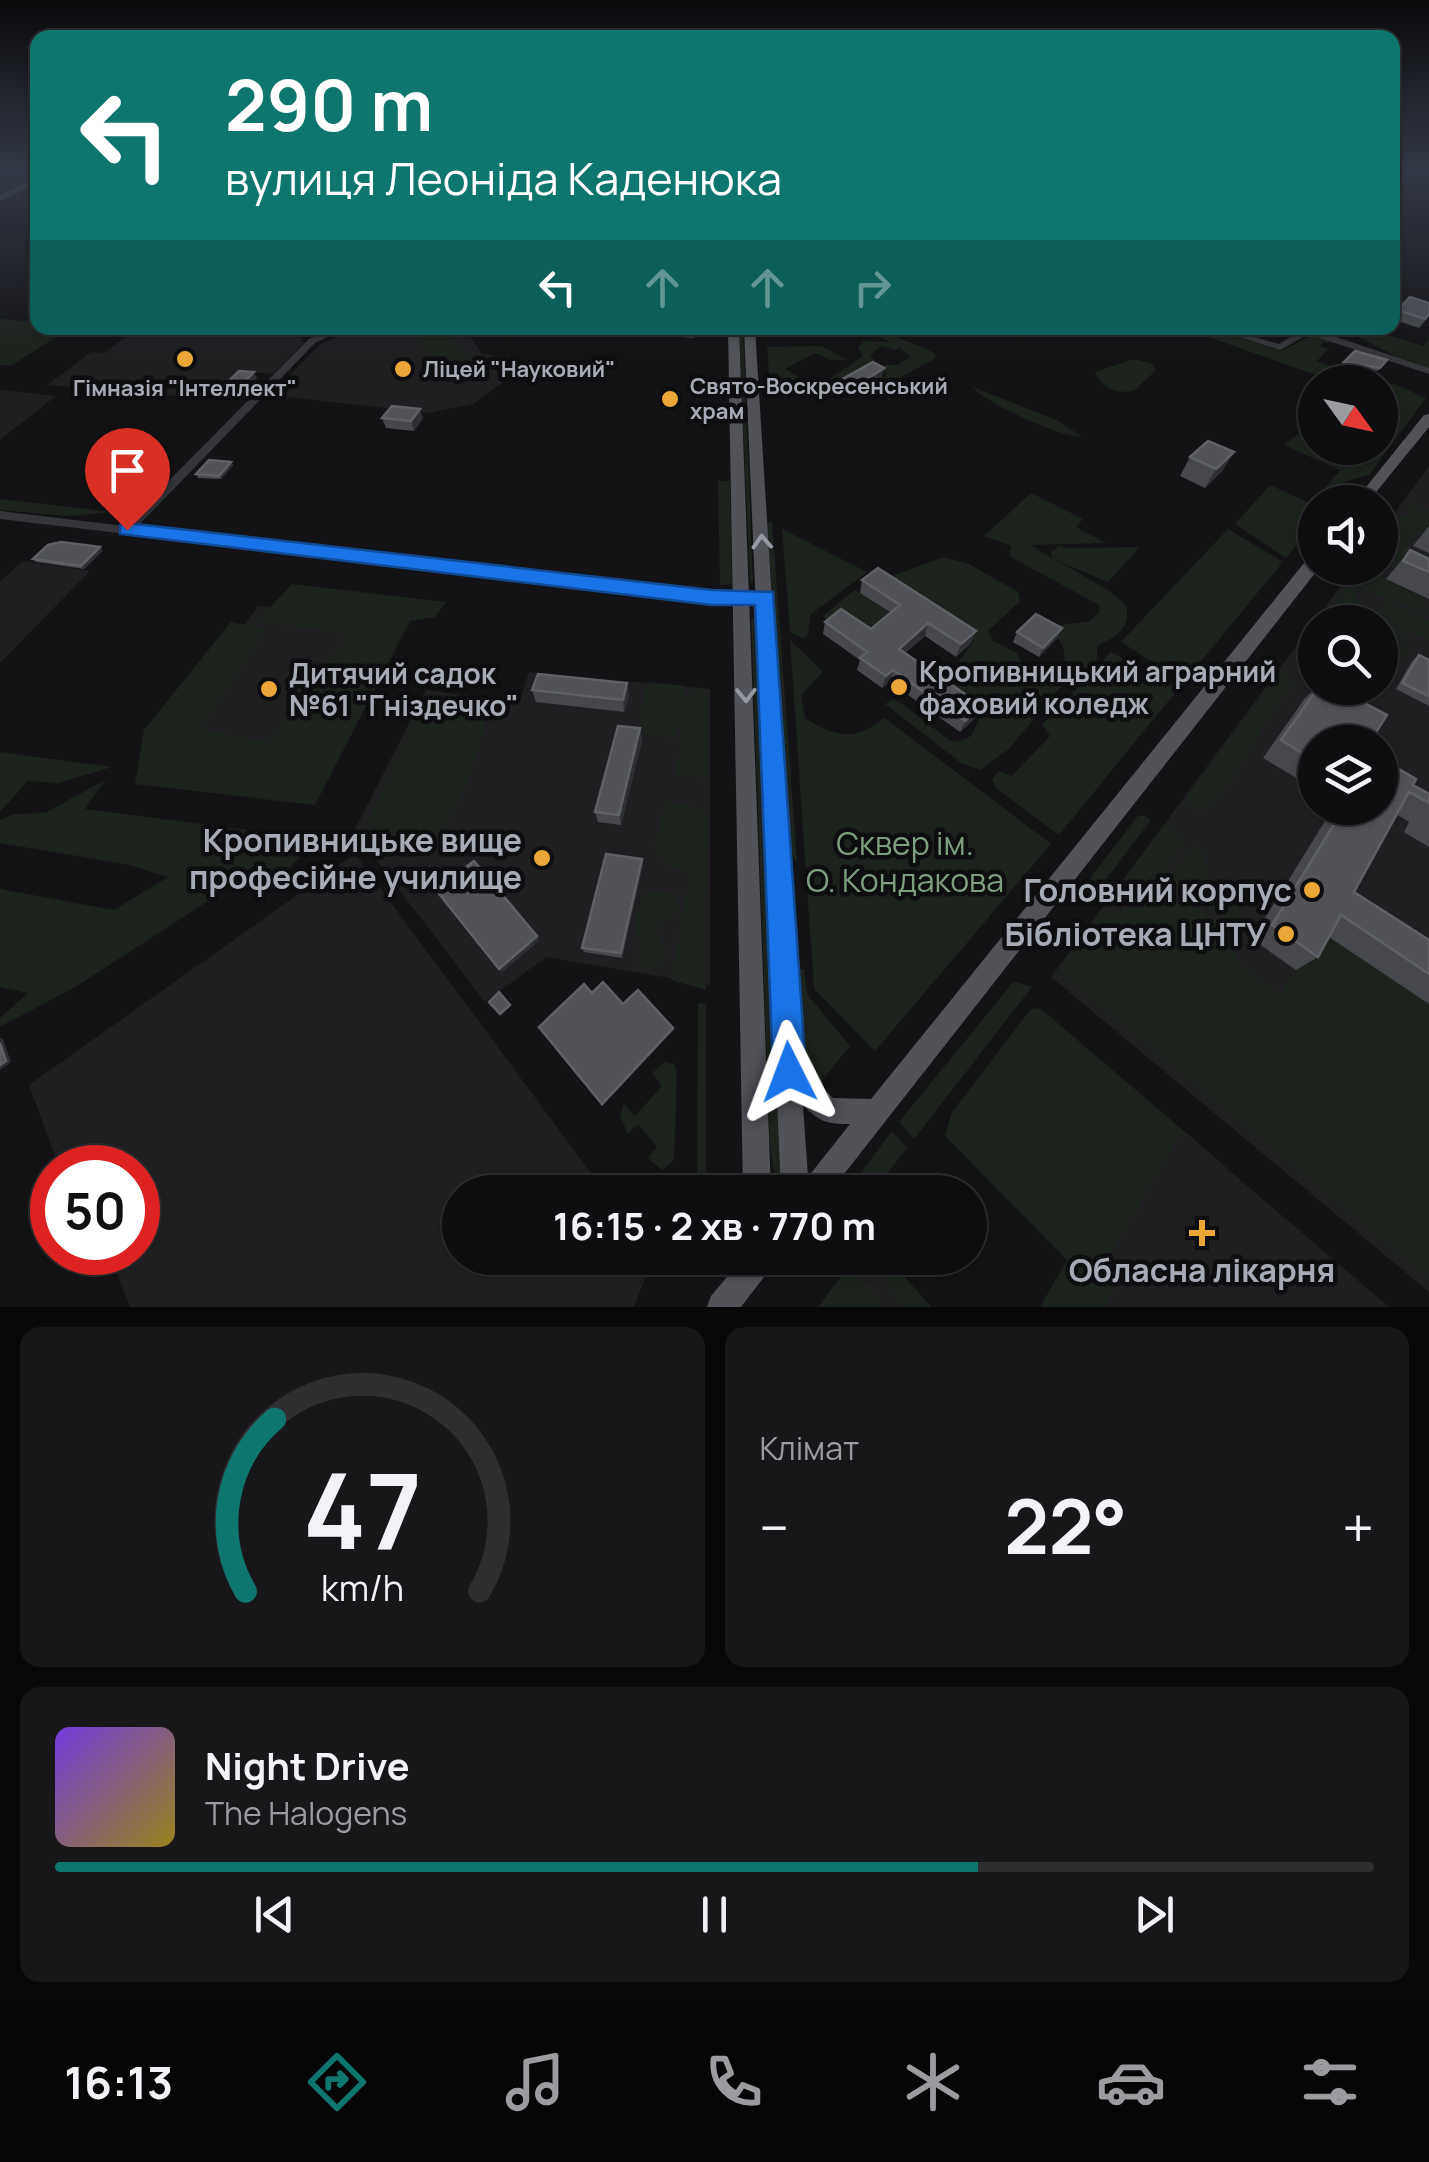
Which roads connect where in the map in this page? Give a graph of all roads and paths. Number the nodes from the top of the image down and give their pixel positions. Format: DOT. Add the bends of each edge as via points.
graph roads {
  1 [pos="327,335"];
  2 [pos="734,335"];
  3 [pos="749,335"];
  4 [pos="1238,335"];
  5 [pos="1301,335"];
  6 [pos="1321,335"];
  7 [pos="1429,370"];
  8 [pos="1429,418"];
  9 [pos="1376,485"];
  10 [pos="0,515"];
  11 [pos="127,530"];
  12 [pos="1298,582"];
  13 [pos="754,597"];
  14 [pos="789,1072"];
  15 [pos="877,1112"];
  16 [pos="758,1175"];
  17 [pos="800,1175"];
  18 [pos="822,1175"];
  19 [pos="747,1275"];
  20 [pos="722,1307"];
  1 -- 11 [label="street" via="312,342"];
  2 -- 13 [label="main road"];
  13 -- 3 [label="main road, one-way"];
  4 -- 5 [label="street" via="1274,346"];
  6 -- 7 [label="street"];
  8 -- 9 [label="main road"];
  10 -- 11 [label="street"];
  11 -- 13 [label="street" via="712,598"];
  12 -- 15 [label="main road"];
  13 -- 14 [label="main road"];
  13 -- 16 [label="main road, one-way"];
  14 -- 15 [label="main road" via="828,1111"];
  14 -- 17 [label="main road"];
  15 -- 18 [label="main road"];
  19 -- 20 [label="main road"];
}
